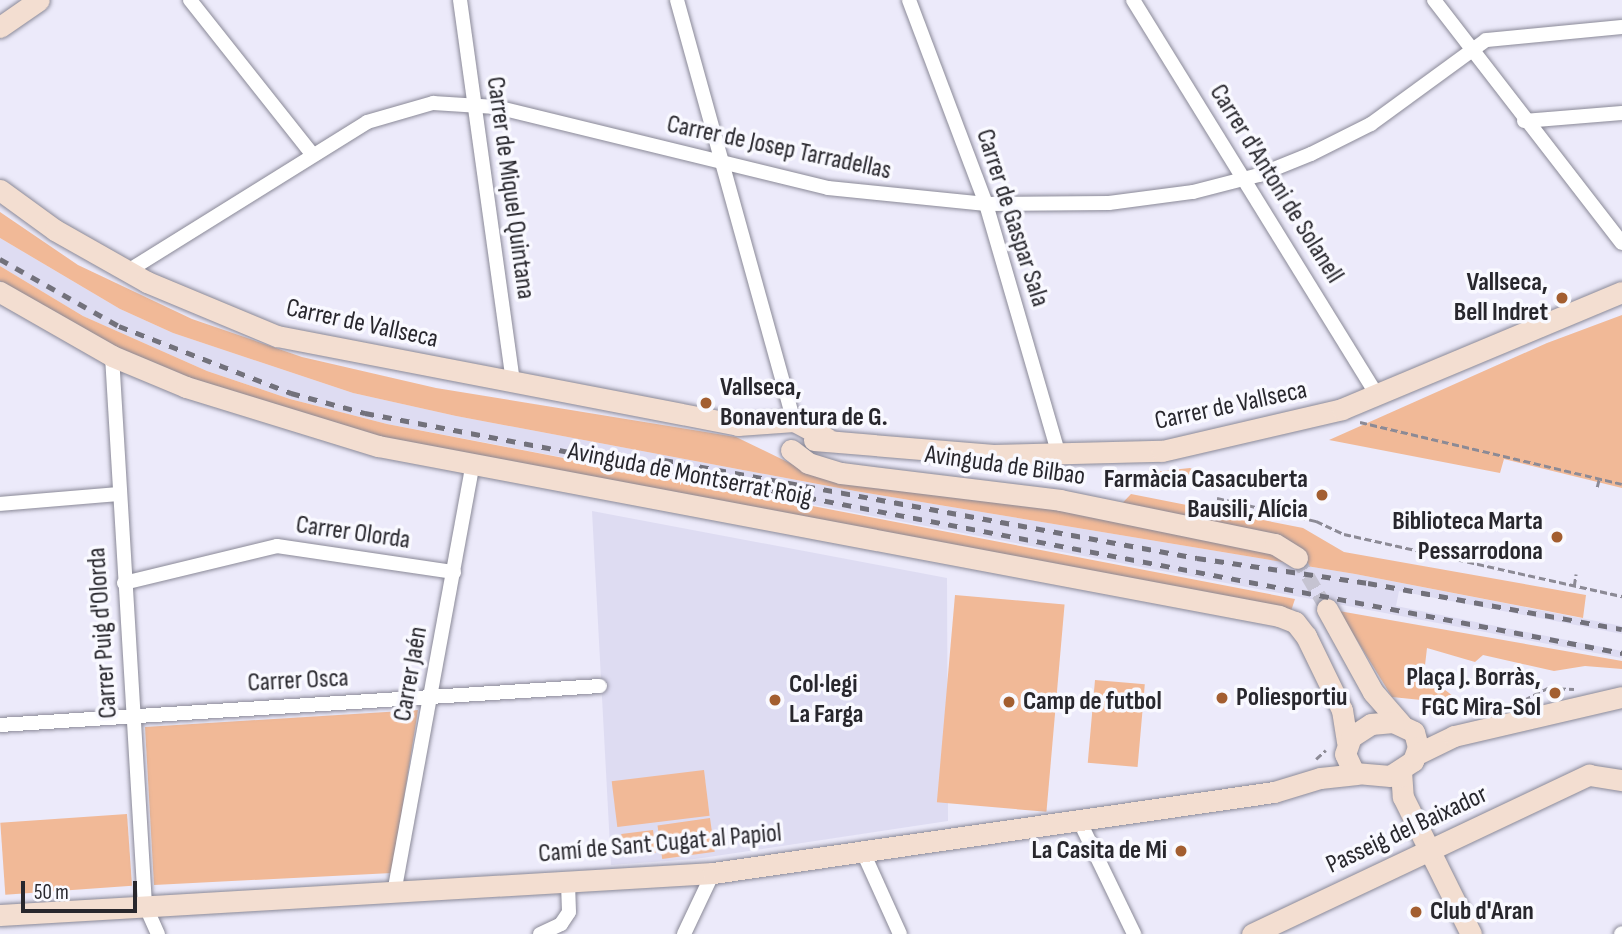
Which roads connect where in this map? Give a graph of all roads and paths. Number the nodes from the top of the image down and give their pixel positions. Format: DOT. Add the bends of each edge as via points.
graph roads {
  1 [pos="39,0"];
  2 [pos="190,0"];
  3 [pos="460,0"];
  4 [pos="677,0"];
  5 [pos="909,0"];
  6 [pos="1133,0"];
  7 [pos="1434,0"];
  8 [pos="0,27"];
  9 [pos="1622,27"];
  10 [pos="1472,47"];
  11 [pos="474,104"];
  12 [pos="1622,113"];
  13 [pos="1524,121"];
  14 [pos="312,154"];
  15 [pos="722,164"];
  16 [pos="1245,178"];
  17 [pos="0,190"];
  18 [pos="986,204"];
  19 [pos="1622,243"];
  20 [pos="128,271"];
  21 [pos="0,292"];
  22 [pos="1622,292"];
  23 [pos="113,356"];
  24 [pos="513,383"];
  25 [pos="1377,395"];
  26 [pos="1342,409"];
  27 [pos="795,436"];
  28 [pos="1059,455"];
  29 [pos="473,463"];
  30 [pos="1599,479"];
  31 [pos="1622,484"];
  32 [pos="1597,487"];
  33 [pos="118,494"];
  34 [pos="1217,499"];
  35 [pos="0,504"];
  36 [pos="1297,558"];
  37 [pos="454,572"];
  38 [pos="1576,574"];
  39 [pos="124,583"];
  40 [pos="1574,586"];
  41 [pos="1622,596"];
  42 [pos="1327,608"];
  43 [pos="600,686"];
  44 [pos="1583,689"];
  45 [pos="1373,692"];
  46 [pos="433,697"];
  47 [pos="1622,697"];
  48 [pos="1520,701"];
  49 [pos="1342,710"];
  50 [pos="134,715"];
  51 [pos="1373,723"];
  52 [pos="0,725"];
  53 [pos="1407,728"];
  54 [pos="1451,737"];
  55 [pos="1340,746"];
  56 [pos="1417,754"];
  57 [pos="1314,770"];
  58 [pos="1401,771"];
  59 [pos="1367,776"];
  60 [pos="1622,780"];
  61 [pos="1403,797"];
  62 [pos="1079,820"];
  63 [pos="862,850"];
  64 [pos="1430,851"];
  65 [pos="713,873"];
  66 [pos="568,882"];
  67 [pos="394,893"];
  68 [pos="145,905"];
  69 [pos="0,915"];
  70 [pos="899,933"];
  71 [pos="158,934"];
  72 [pos="540,934"];
  73 [pos="684,934"];
  74 [pos="1134,934"];
  75 [pos="1252,934"];
  76 [pos="1471,934"];
  1 -- 8 [label="street"];
  2 -- 14 [label="street"];
  3 -- 11 [label="street, Carrer de Miquel Quintana"];
  4 -- 15 [label="street"];
  5 -- 18 [label="street, Carrer de Gaspar Sala"];
  6 -- 16 [label="street, Carrer d'Antoni de Solanell"];
  7 -- 10 [label="street"];
  9 -- 10 [label="street" via="1498,38"];
  10 -- 13 [label="street"];
  10 -- 16 [label="street, Carrer de Josep Tarradellas" via="1452,67 1371,124 1311,154"];
  11 -- 14 [label="street, Carrer de Josep Tarradellas" via="405,108 366,122"];
  11 -- 15 [label="street, Carrer de Josep Tarradellas"];
  11 -- 24 [label="street, Carrer de Miquel Quintana"];
  12 -- 13 [label="street"];
  13 -- 19 [label="street"];
  14 -- 20 [label="street, Carrer de Josep Tarradellas"];
  15 -- 18 [label="street, Carrer de Josep Tarradellas" via="828,188"];
  15 -- 27 [label="street"];
  16 -- 18 [label="street, Carrer de Josep Tarradellas" via="1193,192 1109,203"];
  16 -- 25 [label="street, Carrer d'Antoni de Solanell"];
  17 -- 20 [label="street, Carrer de Vallseca" via="55,230"];
  18 -- 28 [label="street, Carrer de Gaspar Sala"];
  20 -- 24 [label="street, Carrer de Vallseca" via="278,336"];
  21 -- 23 [label="street, Avinguda de Montserrat Roig"];
  22 -- 25 [label="street, Carrer de Vallseca"];
  23 -- 29 [label="street, Avinguda de Montserrat Roig" via="284,420 378,446"];
  23 -- 33 [label="street, Carrer Puig d'Olorda"];
  24 -- 27 [label="street, Carrer de Vallseca"];
  25 -- 26 [label="street, Carrer de Vallseca"];
  26 -- 28 [label="street, Carrer de Vallseca" via="1162,451"];
  26 -- 30 [label="path" via="1353,421"];
  27 -- 28 [label="street, Carrer de Vallseca" via="993,455"];
  27 -- 36 [label="street, Avinguda de Bilbao" via="825,469 1060,500 1275,544"];
  29 -- 37 [label="street, Carrer Jaén"];
  29 -- 49 [label="street, Avinguda de Montserrat Roig" via="1279,616 1294,622 1306,636"];
  30 -- 31 [label="path"];
  30 -- 32 [label="path"];
  33 -- 35 [label="street"];
  33 -- 39 [label="street, Carrer Puig d'Olorda"];
  34 -- 40 [label="path" via="1315,522 1344,534"];
  37 -- 39 [label="street, Carrer Olorda" via="277,546"];
  37 -- 46 [label="street, Carrer Jaén"];
  38 -- 40 [label="path"];
  39 -- 50 [label="street, Carrer Puig d'Olorda"];
  40 -- 41 [label="path"];
  42 -- 45 [label="street"];
  43 -- 46 [label="street, Carrer Osca"];
  44 -- 48 [label="path" via="1548,688"];
  45 -- 51 [label="street"];
  45 -- 53 [label="street"];
  46 -- 50 [label="street, Carrer Osca"];
  46 -- 67 [label="street, Carrer Jaén"];
  47 -- 54 [label="street"];
  49 -- 51 [label="street" via="1352,719"];
  49 -- 55 [label="street, Avinguda de Montserrat Roig"];
  50 -- 52 [label="street, Carrer Osca"];
  50 -- 68 [label="street, Carrer Puig d'Olorda"];
  51 -- 53 [label="street"];
  51 -- 55 [label="street"];
  53 -- 54 [label="street"];
  53 -- 56 [label="street"];
  54 -- 56 [label="street"];
  55 -- 57 [label="street"];
  55 -- 57 [label="path"];
  55 -- 59 [label="street" via="1346,761"];
  56 -- 58 [label="street"];
  57 -- 59 [label="street, Camí de Sant Cugat al Papiol"];
  57 -- 62 [label="street, Camí de Sant Cugat al Papiol" via="1274,792"];
  58 -- 59 [label="street"];
  58 -- 61 [label="street"];
  59 -- 61 [label="street"];
  60 -- 64 [label="street, Passeig del Baixador" via="1600,774 1585,777"];
  61 -- 64 [label="street"];
  62 -- 63 [label="street, Camí de Sant Cugat al Papiol"];
  62 -- 74 [label="street"];
  63 -- 65 [label="street, Camí de Sant Cugat al Papiol"];
  63 -- 70 [label="street"];
  64 -- 75 [label="street, Passeig del Baixador"];
  64 -- 76 [label="street"];
  65 -- 66 [label="street, Camí de Sant Cugat al Papiol"];
  65 -- 73 [label="street"];
  66 -- 67 [label="street, Camí de Sant Cugat al Papiol"];
  66 -- 72 [label="street" via="569,912 561,924"];
  67 -- 68 [label="street, Camí de Sant Cugat al Papiol"];
  68 -- 69 [label="street, Camí de Sant Cugat al Papiol"];
  68 -- 71 [label="street"];
}
